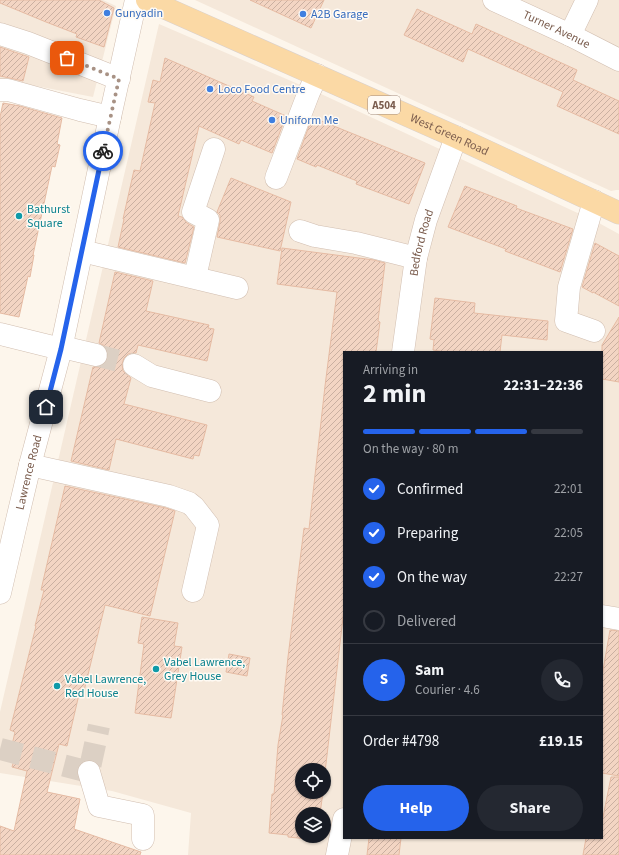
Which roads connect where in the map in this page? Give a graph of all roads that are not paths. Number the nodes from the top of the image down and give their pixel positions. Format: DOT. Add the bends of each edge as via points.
graph roads {
  1 [pos="136,0"];
  2 [pos="148,0"];
  3 [pos="494,0"];
  4 [pos="586,0"];
  5 [pos="0,34"];
  6 [pos="570,35"];
  7 [pos="619,60"];
  8 [pos="317,76"];
  9 [pos="119,79"];
  10 [pos="0,90"];
  11 [pos="110,117"];
  12 [pos="456,137"];
  13 [pos="214,149"];
  14 [pos="276,178"];
  15 [pos="594,201"];
  16 [pos="619,213"];
  17 [pos="300,231"];
  18 [pos="82,251"];
  19 [pos="416,258"];
  20 [pos="195,278"];
  21 [pos="237,288"];
  22 [pos="594,331"];
  23 [pos="0,334"];
  24 [pos="62,348"];
  25 [pos="403,351"];
  26 [pos="96,356"];
  27 [pos="134,365"];
  28 [pos="210,391"];
  29 [pos="30,465"];
  30 [pos="8,522"];
  31 [pos="193,591"];
  32 [pos="0,593"];
  33 [pos="603,616"];
  34 [pos="619,619"];
  35 [pos="88,772"];
  36 [pos="343,824"];
  37 [pos="143,839"];
  38 [pos="337,855"];
  1 -- 9 [label="street, Lawrence Road"];
  2 -- 8 [label="main road, West Green Road / A504"];
  3 -- 6 [label="street, Turner Avenue"];
  4 -- 6 [label="street"];
  5 -- 9 [label="street"];
  6 -- 7 [label="street, Turner Avenue"];
  8 -- 12 [label="main road, West Green Road / A504"];
  8 -- 14 [label="street"];
  9 -- 11 [label="street, Lawrence Road"];
  10 -- 11 [label="street"];
  11 -- 18 [label="street, Lawrence Road"];
  12 -- 15 [label="main road, West Green Road / A504"];
  12 -- 19 [label="street, Bedford Road" via="439,180"];
  13 -- 20 [label="street" via="193,212 208,220"];
  15 -- 16 [label="main road, West Green Road / A504"];
  15 -- 22 [label="street" via="569,287 566,321"];
  17 -- 19 [label="street"];
  18 -- 20 [label="street"];
  18 -- 24 [label="street, Lawrence Road"];
  19 -- 25 [label="street, Bedford Road"];
  20 -- 21 [label="street"];
  23 -- 24 [label="street"];
  24 -- 26 [label="street"];
  24 -- 29 [label="street, Lawrence Road"];
  27 -- 28 [label="street" via="152,376"];
  29 -- 30 [label="street, Lawrence Road"];
  29 -- 31 [label="street" via="170,496 189,503 208,525"];
  30 -- 32 [label="street, Lawrence Road"];
  33 -- 34 [label="street"];
  35 -- 37 [label="street" via="99,806 143,816"];
  36 -- 38 [label="street"];
}
